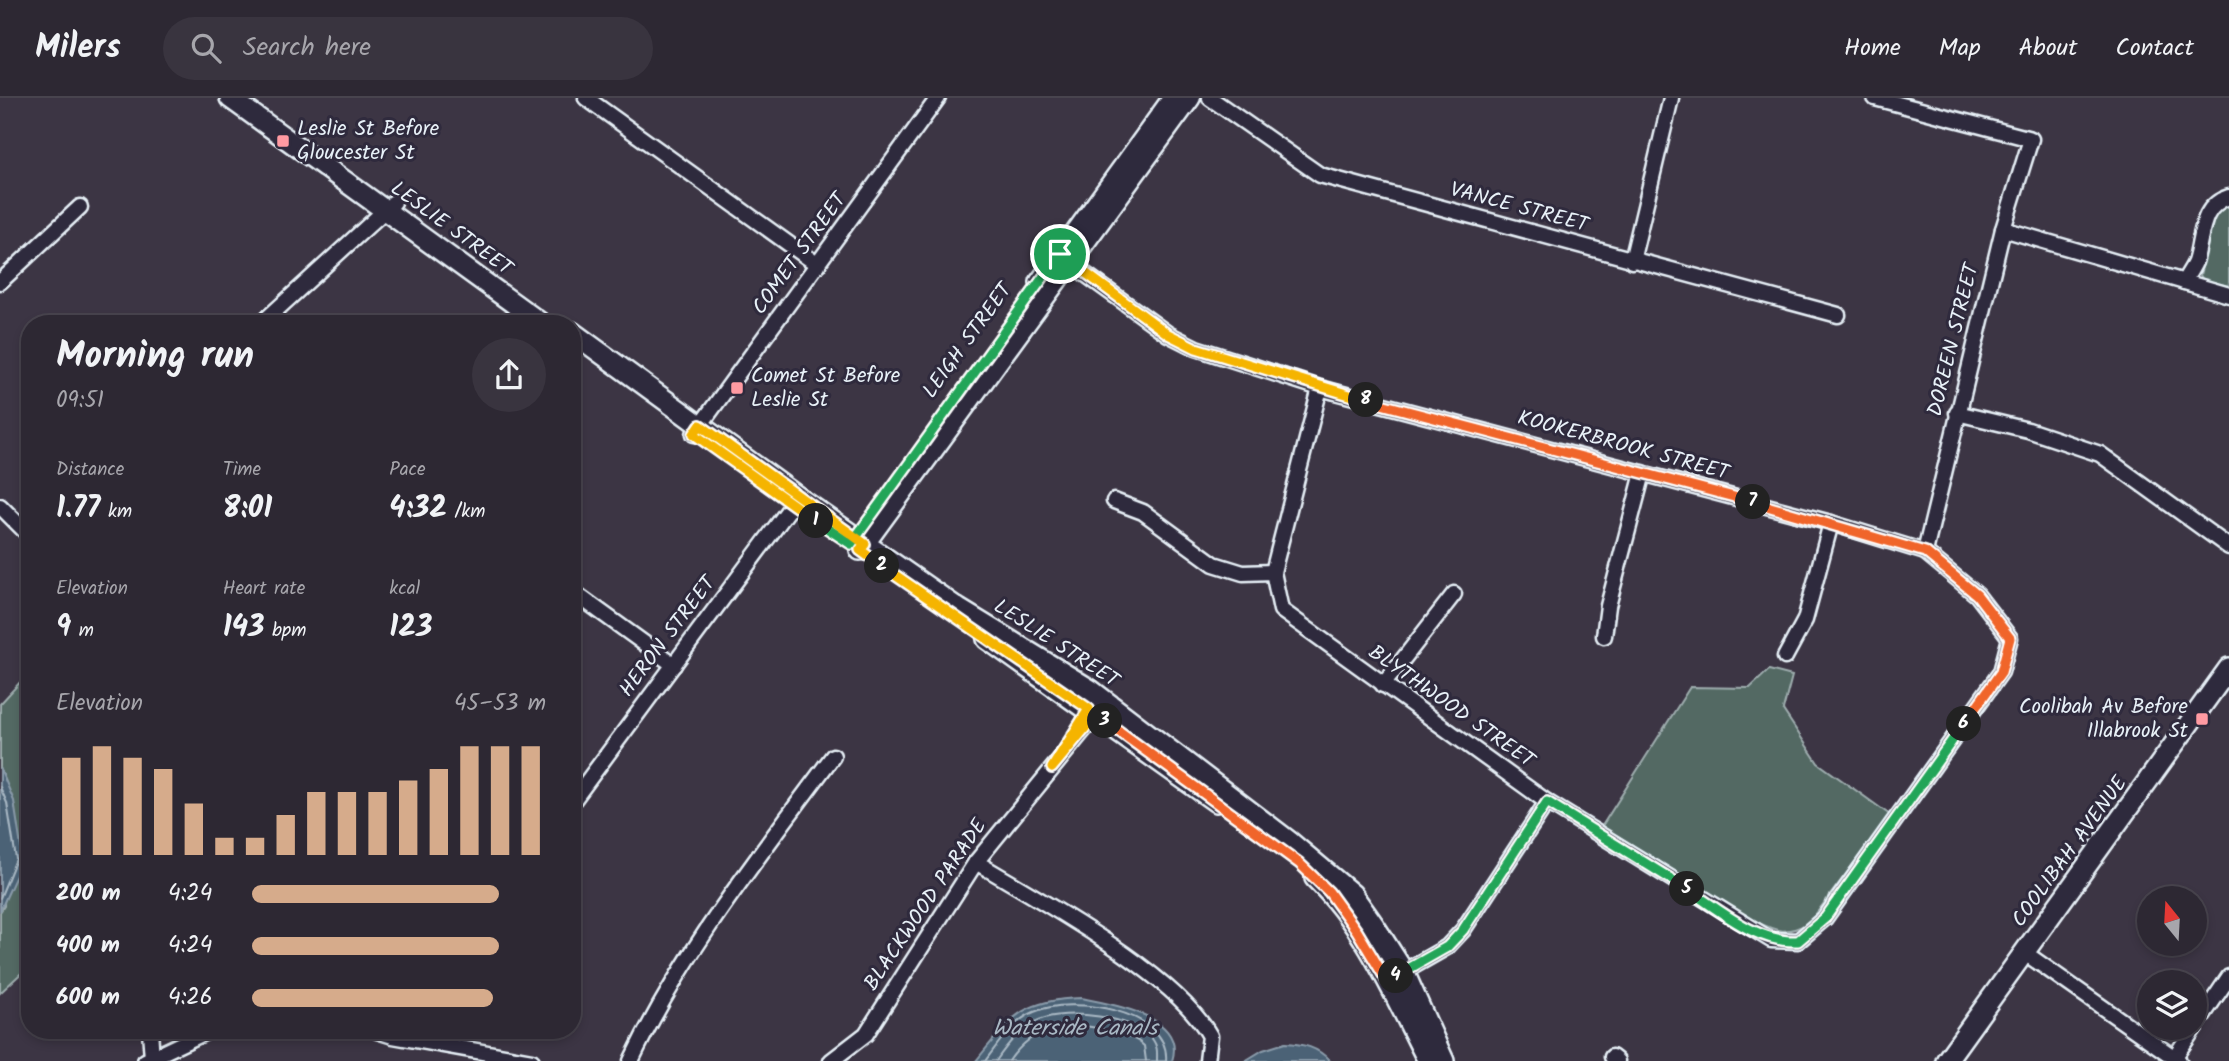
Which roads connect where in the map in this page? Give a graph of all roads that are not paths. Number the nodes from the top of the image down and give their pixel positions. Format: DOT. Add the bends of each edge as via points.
graph roads {
  1 [pos="586,98"];
  2 [pos="1173,98"];
  3 [pos="1190,98"];
  4 [pos="1210,98"];
  5 [pos="1671,98"];
  6 [pos="1875,98"];
  7 [pos="936,99"];
  8 [pos="241,100"];
  9 [pos="2229,197"];
  10 [pos="390,206"];
  11 [pos="80,208"];
  12 [pos="2003,229"];
  13 [pos="1065,259"];
  14 [pos="1632,261"];
  15 [pos="818,265"];
  16 [pos="0,282"];
  17 [pos="2184,282"];
  18 [pos="2229,295"];
  19 [pos="271,315"];
  20 [pos="530,315"];
  21 [pos="549,315"];
  22 [pos="1838,315"];
  23 [pos="581,339"];
  24 [pos="581,351"];
  25 [pos="1320,388"];
  26 [pos="1957,413"];
  27 [pos="697,429"];
  28 [pos="1643,473"];
  29 [pos="795,501"];
  30 [pos="1114,501"];
  31 [pos="0,506"];
  32 [pos="1831,523"];
  33 [pos="21,527"];
  34 [pos="858,544"];
  35 [pos="2229,547"];
  36 [pos="1925,552"];
  37 [pos="1273,572"];
  38 [pos="1454,594"];
  39 [pos="581,597"];
  40 [pos="1604,636"];
  41 [pos="1785,657"];
  42 [pos="674,665"];
  43 [pos="2229,668"];
  44 [pos="1384,685"];
  45 [pos="1097,705"];
  46 [pos="832,756"];
  47 [pos="581,790"];
  48 [pos="1547,802"];
  49 [pos="976,862"];
  50 [pos="1798,941"];
  51 [pos="2025,953"];
  52 [pos="1395,977"];
  53 [pos="2229,978"];
  54 [pos="149,1039"];
  55 [pos="191,1039"];
  56 [pos="405,1039"];
  57 [pos="2176,1059"];
  58 [pos="148,1060"];
  59 [pos="532,1061"];
  60 [pos="631,1061"];
  61 [pos="831,1061"];
  62 [pos="1207,1061"];
  63 [pos="1428,1061"];
  64 [pos="1444,1061"];
  65 [pos="1946,1061"];
  1 -- 15 [label="street"];
  2 -- 13 [label="street, LEIGH STREET"];
  3 -- 13 [label="street, LEIGH STREET"];
  4 -- 14 [label="street, VANCE STREET" via="1320,175"];
  5 -- 14 [label="street"];
  6 -- 12 [label="street, DOREEN STREET" via="2031,139"];
  7 -- 15 [label="street, COMET STREET"];
  8 -- 10 [label="street, LESLIE STREET"];
  9 -- 17 [label="street" via="2207,213"];
  10 -- 19 [label="street"];
  10 -- 20 [label="street, LESLIE STREET"];
  10 -- 21 [label="street, LESLIE STREET"];
  11 -- 16 [label="street"];
  12 -- 17 [label="street"];
  12 -- 26 [label="street, DOREEN STREET"];
  13 -- 25 [label="street, KOOKERBROOK STREET" via="1168,334 1196,348"];
  13 -- 34 [label="street, LEIGH STREET" via="866,520"];
  14 -- 22 [label="street, VANCE STREET"];
  15 -- 27 [label="street, COMET STREET"];
  17 -- 18 [label="street"];
  23 -- 27 [label="street, LESLIE STREET"];
  24 -- 27 [label="street, LESLIE STREET"];
  25 -- 28 [label="street, KOOKERBROOK STREET"];
  25 -- 37 [label="street, BLYTHWOOD STREET"];
  26 -- 35 [label="street" via="2100,454"];
  26 -- 36 [label="street, DOREEN STREET"];
  27 -- 29 [label="street, LESLIE STREET"];
  28 -- 32 [label="street, KOOKERBROOK STREET"];
  28 -- 40 [label="street"];
  29 -- 34 [label="street, LESLIE STREET"];
  29 -- 42 [label="street, HERON STREET"];
  30 -- 37 [label="street" via="1143,512 1214,564 1242,573"];
  31 -- 33 [label="street"];
  32 -- 36 [label="street, KOOKERBROOK STREET"];
  32 -- 41 [label="street" via="1805,620"];
  34 -- 45 [label="street, LESLIE STREET"];
  36 -- 50 [label="street, KOOKERBROOK STREET" via="1977,595 2010,638 2001,672 1825,918"];
  37 -- 44 [label="street, BLYTHWOOD STREET" via="1281,610"];
  38 -- 44 [label="street"];
  39 -- 42 [label="street"];
  42 -- 47 [label="street, HERON STREET"];
  43 -- 51 [label="street, COOLIBAH AVENUE"];
  44 -- 48 [label="street, BLYTHWOOD STREET"];
  45 -- 49 [label="street, BLACKWOOD PARADE"];
  45 -- 52 [label="street, LESLIE STREET" via="1289,841 1352,894"];
  46 -- 60 [label="street" via="675,975"];
  48 -- 50 [label="street, BLYTHWOOD STREET" via="1756,933 1771,940"];
  48 -- 52 [label="street" via="1463,930 1447,947"];
  49 -- 61 [label="street, BLACKWOOD PARADE" via="866,1034"];
  49 -- 62 [label="street" via="1105,942 1184,1001 1210,1036"];
  51 -- 57 [label="street"];
  51 -- 65 [label="street, COOLIBAH AVENUE"];
  52 -- 63 [label="street, LESLIE STREET"];
  52 -- 64 [label="street, LESLIE STREET"];
  53 -- 57 [label="street"];
  54 -- 58 [label="street"];
  55 -- 58 [label="street"];
  56 -- 59 [label="street"];
}
